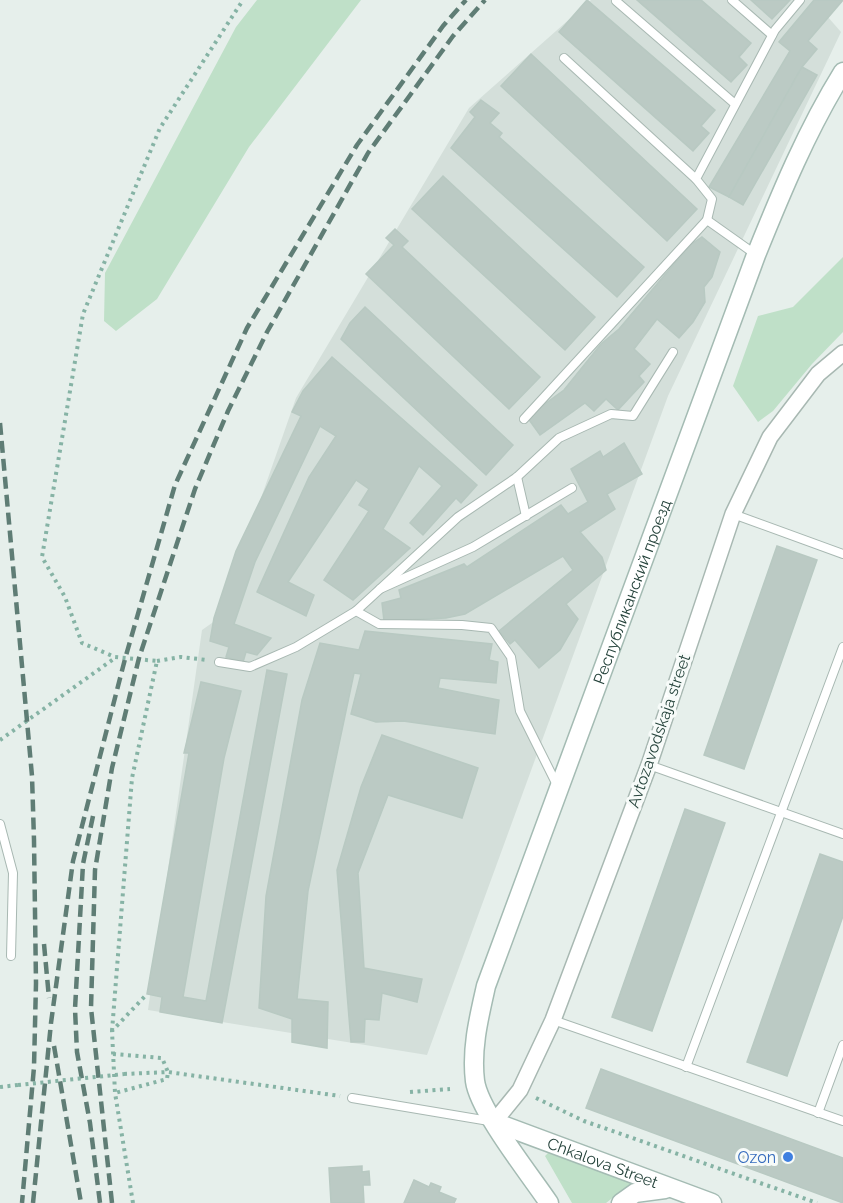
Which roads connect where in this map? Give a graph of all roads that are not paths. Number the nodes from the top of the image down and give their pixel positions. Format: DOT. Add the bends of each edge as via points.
graph roads {
  1 [pos="732,0"];
  2 [pos="800,0"];
  3 [pos="616,1"];
  4 [pos="772,35"];
  5 [pos="564,58"];
  6 [pos="843,72"];
  7 [pos="735,104"];
  8 [pos="696,179"];
  9 [pos="707,220"];
  10 [pos="756,255"];
  11 [pos="673,352"];
  12 [pos="843,353"];
  13 [pos="524,419"];
  14 [pos="517,477"];
  15 [pos="572,488"];
  16 [pos="733,514"];
  17 [pos="526,516"];
  18 [pos="843,554"];
  19 [pos="380,589"];
  20 [pos="356,611"];
  21 [pos="843,647"];
  22 [pos="219,662"];
  23 [pos="649,765"];
  24 [pos="558,786"];
  25 [pos="782,810"];
  26 [pos="0,824"];
  27 [pos="843,834"];
  28 [pos="11,956"];
  29 [pos="553,1020"];
  30 [pos="843,1045"];
  31 [pos="687,1067"];
  32 [pos="352,1098"];
  33 [pos="818,1113"];
  34 [pos="843,1121"];
  35 [pos="494,1122"];
  36 [pos="670,1189"];
  37 [pos="549,1203"];
  38 [pos="621,1203"];
  39 [pos="712,1203"];
  1 -- 4 [label="lane"];
  2 -- 4 [label="lane"];
  3 -- 7 [label="lane"];
  4 -- 7 [label="lane"];
  5 -- 8 [label="lane"];
  6 -- 10 [label="street, Республиканский проезд" via="786,181"];
  7 -- 8 [label="lane"];
  8 -- 9 [label="lane" via="712,199"];
  9 -- 10 [label="lane"];
  9 -- 13 [label="lane"];
  10 -- 24 [label="street, Республиканский проезд"];
  11 -- 14 [label="lane" via="633,416 611,414 559,438"];
  12 -- 16 [label="street, Avtozavodskaja street" via="818,374 770,437"];
  14 -- 17 [label="lane"];
  14 -- 19 [label="lane" via="458,517"];
  15 -- 17 [label="lane"];
  16 -- 18 [label="lane"];
  16 -- 23 [label="street, Avtozavodskaja street"];
  17 -- 19 [label="lane" via="473,547"];
  19 -- 20 [label="lane"];
  20 -- 22 [label="lane" via="250,667"];
  20 -- 24 [label="lane" via="379,624 491,628 511,657 520,711"];
  21 -- 25 [label="lane"];
  23 -- 25 [label="lane"];
  23 -- 29 [label="street, Avtozavodskaja street"];
  24 -- 35 [label="street, Республиканский проезд" via="486,986 478,1024 475,1083"];
  25 -- 27 [label="lane"];
  25 -- 31 [label="lane"];
  26 -- 28 [label="lane" via="13,873"];
  29 -- 31 [label="lane"];
  29 -- 35 [label="street, Avtozavodskaja street" via="520,1090"];
  30 -- 33 [label="lane"];
  31 -- 33 [label="lane"];
  32 -- 35 [label="lane"];
  33 -- 34 [label="lane"];
  35 -- 36 [label="street, Chkalova Street"];
  35 -- 37 [label="street, Республиканский проезд"];
  36 -- 38 [label="street" via="635,1193"];
  36 -- 39 [label="street, Chkalova Street"];
}
